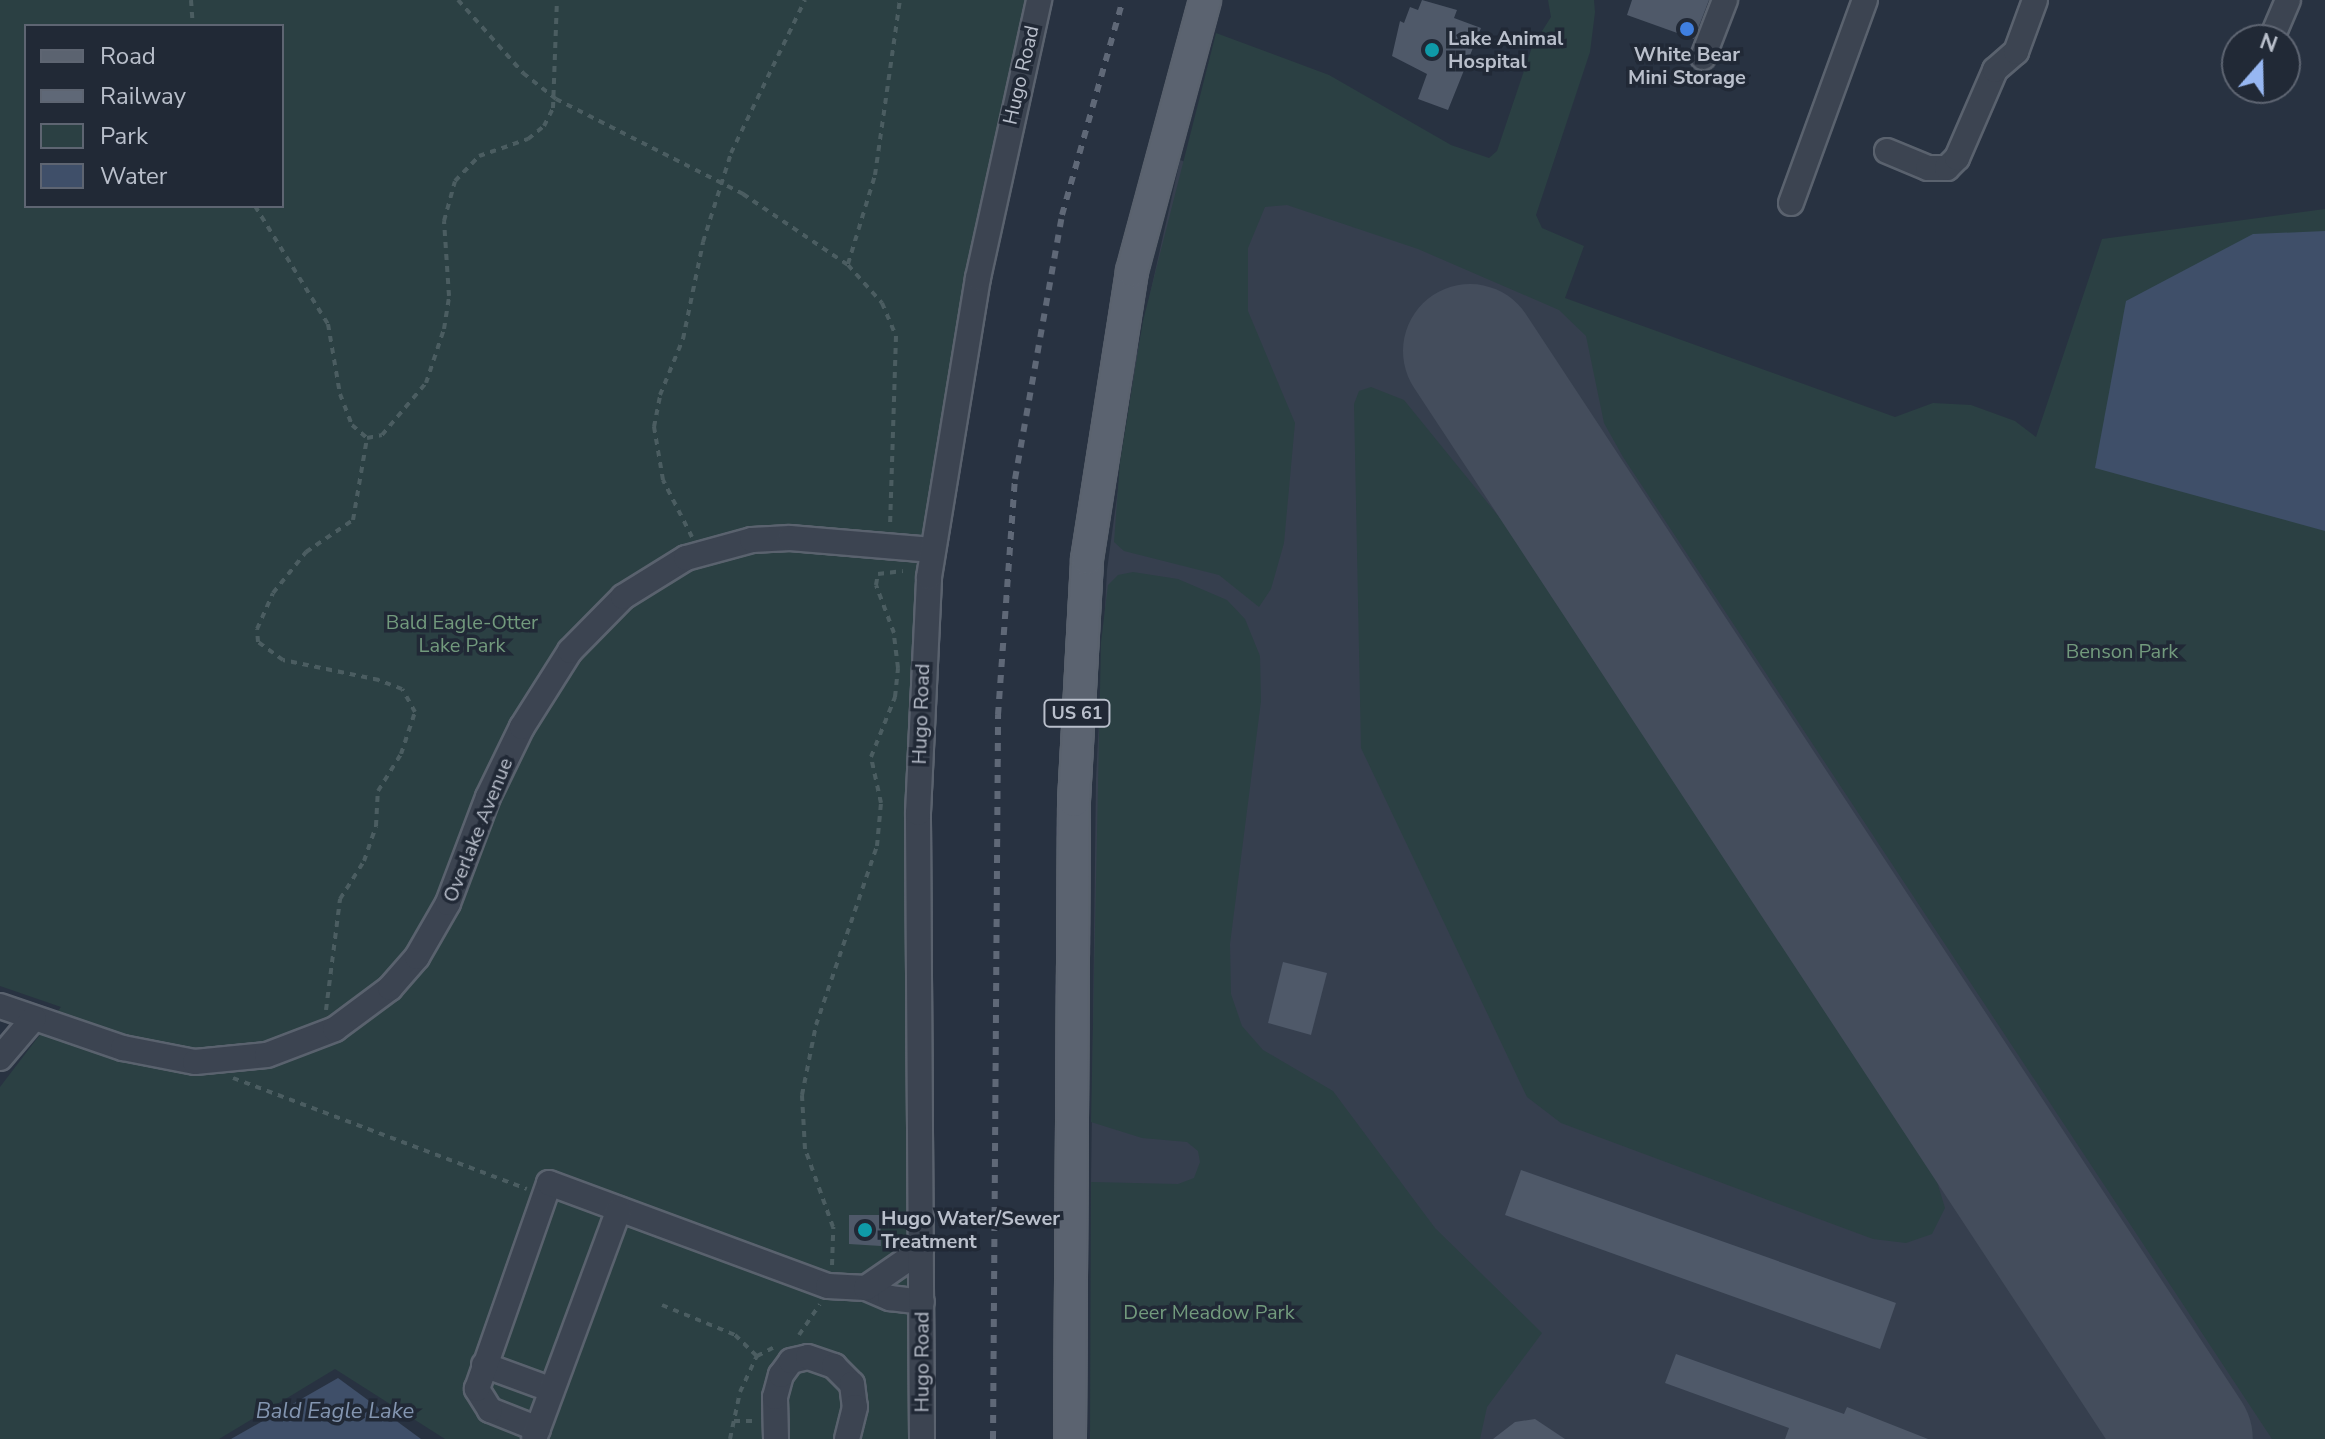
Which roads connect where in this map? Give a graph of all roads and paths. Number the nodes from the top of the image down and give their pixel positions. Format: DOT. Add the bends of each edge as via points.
graph roads {
  1 [pos="191,0"];
  2 [pos="458,0"];
  3 [pos="557,0"];
  4 [pos="805,0"];
  5 [pos="900,0"];
  6 [pos="1039,0"];
  7 [pos="1205,0"];
  8 [pos="1725,0"];
  9 [pos="1865,0"];
  10 [pos="2035,0"];
  11 [pos="2288,0"];
  12 [pos="193,24"];
  13 [pos="2278,24"];
  14 [pos="1703,57"];
  15 [pos="556,99"];
  16 [pos="1887,151"];
  17 [pos="721,181"];
  18 [pos="1791,203"];
  19 [pos="256,208"];
  20 [pos="848,265"];
  21 [pos="367,438"];
  22 [pos="886,545"];
  23 [pos="932,550"];
  24 [pos="700,553"];
  25 [pos="878,574"];
  26 [pos="0,1006"];
  27 [pos="34,1018"];
  28 [pos="330,1031"];
  29 [pos="0,1058"];
  30 [pos="221,1061"];
  31 [pos="544,1196"];
  32 [pos="619,1209"];
  33 [pos="921,1250"];
  34 [pos="828,1286"];
  35 [pos="866,1288"];
  36 [pos="922,1302"];
  37 [pos="662,1305"];
  38 [pos="791,1340"];
  39 [pos="780,1345"];
  40 [pos="757,1356"];
  41 [pos="484,1365"];
  42 [pos="552,1390"];
  43 [pos="536,1434"];
  44 [pos="730,1439"];
  45 [pos="776,1439"];
  46 [pos="847,1439"];
  47 [pos="922,1439"];
  48 [pos="1070,1439"];
  1 -- 12 [label="path"];
  2 -- 15 [label="path" via="523,73"];
  3 -- 15 [label="path"];
  4 -- 17 [label="path" via="747,114"];
  5 -- 20 [label="path" via="875,175"];
  6 -- 23 [label="street, Hugo Road" via="978,278"];
  7 -- 48 [label="main road, US 61" via="1132,271 1087,559 1075,772"];
  8 -- 14 [label="street"];
  9 -- 18 [label="street"];
  10 -- 16 [label="street" via="2016,52 1995,70 1957,158 1947,168 1928,168"];
  11 -- 13 [label="street"];
  15 -- 17 [label="path"];
  15 -- 21 [label="path" via="544,126 528,139 479,156 455,181 444,221 449,296 434,364 396,424"];
  17 -- 20 [label="path"];
  17 -- 24 [label="path" via="683,339 660,395 654,427 663,480"];
  19 -- 21 [label="path" via="280,253 315,297 328,324 344,405 352,425"];
  20 -- 22 [label="path" via="882,303 896,336 894,507"];
  21 -- 28 [label="path" via="353,520 306,552 273,593 257,629 258,642 283,660 402,689 415,712 401,754 378,791 376,826 364,861 340,899 325,1002"];
  22 -- 23 [label="street, Overlake Avenue"];
  22 -- 24 [label="street, Overlake Avenue" via="790,538 752,540"];
  22 -- 25 [label="path"];
  23 -- 25 [label="path" via="916,566"];
  23 -- 33 [label="street, Hugo Road" via="918,813"];
  24 -- 28 [label="street, Overlake Avenue" via="623,597 570,651 522,727 488,797 437,927 390,988"];
  25 -- 34 [label="path" via="898,668 895,697 871,757 881,803 877,846 816,1025 802,1095 805,1149 833,1227"];
  26 -- 27 [label="street, Overlake Avenue"];
  27 -- 29 [label="street"];
  27 -- 30 [label="street, Overlake Avenue" via="154,1057"];
  28 -- 30 [label="street, Overlake Avenue" via="267,1055"];
  30 -- 31 [label="path" via="237,1083"];
  31 -- 32 [label="street" via="549,1183"];
  31 -- 41 [label="street"];
  32 -- 34 [label="street"];
  32 -- 42 [label="street"];
  33 -- 35 [label="street"];
  33 -- 36 [label="street, Hugo Road"];
  34 -- 35 [label="street"];
  34 -- 38 [label="path" via="812,1323"];
  35 -- 36 [label="street"];
  36 -- 47 [label="street, Hugo Road"];
  37 -- 40 [label="path" via="735,1335"];
  39 -- 40 [label="path"];
  40 -- 44 [label="path" via="740,1392"];
  41 -- 42 [label="street"];
  41 -- 43 [label="street" via="477,1389 490,1410"];
  42 -- 43 [label="street"];
  45 -- 46 [label="street" via="775,1397 781,1375 791,1361 808,1357 834,1366 852,1384 855,1407"];
}
